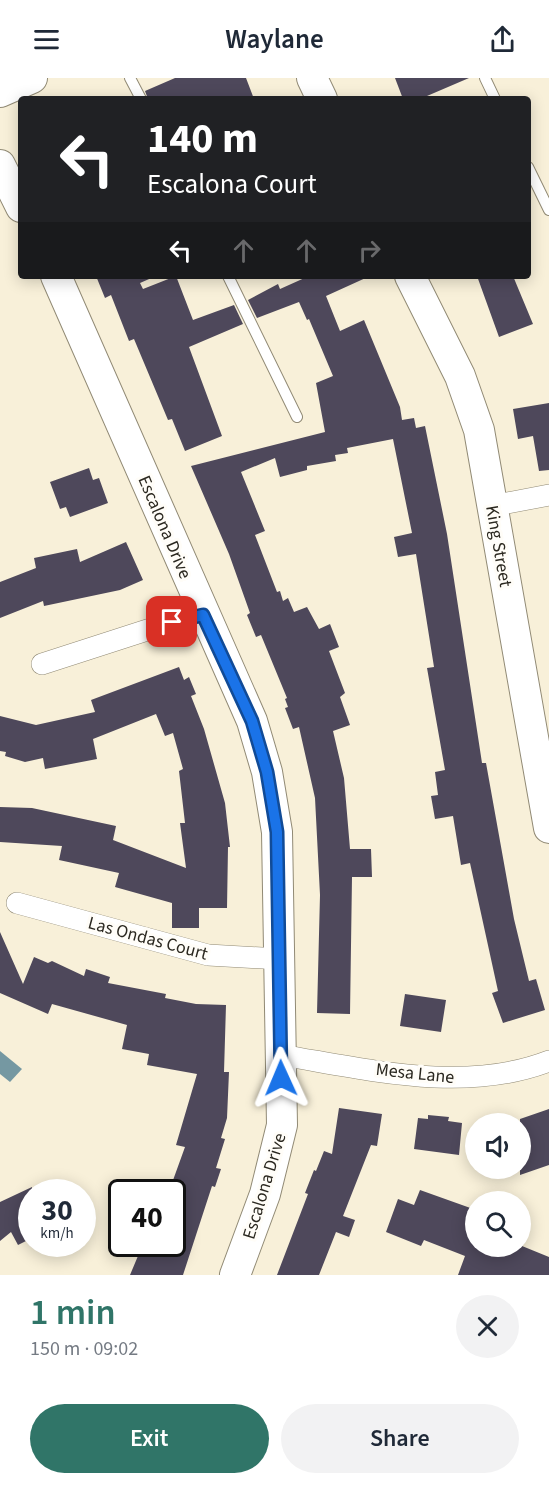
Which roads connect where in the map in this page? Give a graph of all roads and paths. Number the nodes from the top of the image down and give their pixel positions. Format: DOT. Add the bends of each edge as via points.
graph roads {
  1 [pos="32,78"];
  2 [pos="130,78"];
  3 [pos="312,78"];
  4 [pos="485,78"];
  5 [pos="0,92"];
  6 [pos="139,96"];
  7 [pos="321,96"];
  8 [pos="494,96"];
  9 [pos="0,165"];
  10 [pos="531,173"];
  11 [pos="18,201"];
  12 [pos="549,210"];
  13 [pos="57,279"];
  14 [pos="229,279"];
  15 [pos="412,279"];
  16 [pos="297,417"];
  17 [pos="549,495"];
  18 [pos="492,506"];
  19 [pos="203,615"];
  20 [pos="42,664"];
  21 [pos="549,828"];
  22 [pos="17,903"];
  23 [pos="280,959"];
  24 [pos="280,1055"];
  25 [pos="549,1061"];
  26 [pos="235,1275"];
  1 -- 5 [label="street"];
  2 -- 6 [label="lane"];
  3 -- 7 [label="street"];
  4 -- 8 [label="lane"];
  9 -- 11 [label="street"];
  10 -- 12 [label="lane"];
  13 -- 19 [label="street, Escalona Drive"];
  14 -- 16 [label="lane"];
  15 -- 18 [label="street, King Street" via="460,376 479,430"];
  17 -- 18 [label="street"];
  18 -- 21 [label="street, King Street"];
  19 -- 20 [label="street"];
  19 -- 23 [label="street, Escalona Drive" via="252,721 267,772 277,832"];
  22 -- 23 [label="street, Las Ondas Court" via="208,955"];
  23 -- 24 [label="street, Escalona Drive"];
  24 -- 25 [label="street, Mesa Lane" via="419,1076 476,1078 520,1072"];
  24 -- 26 [label="street, Escalona Drive" via="282,1125 265,1194"];
}
